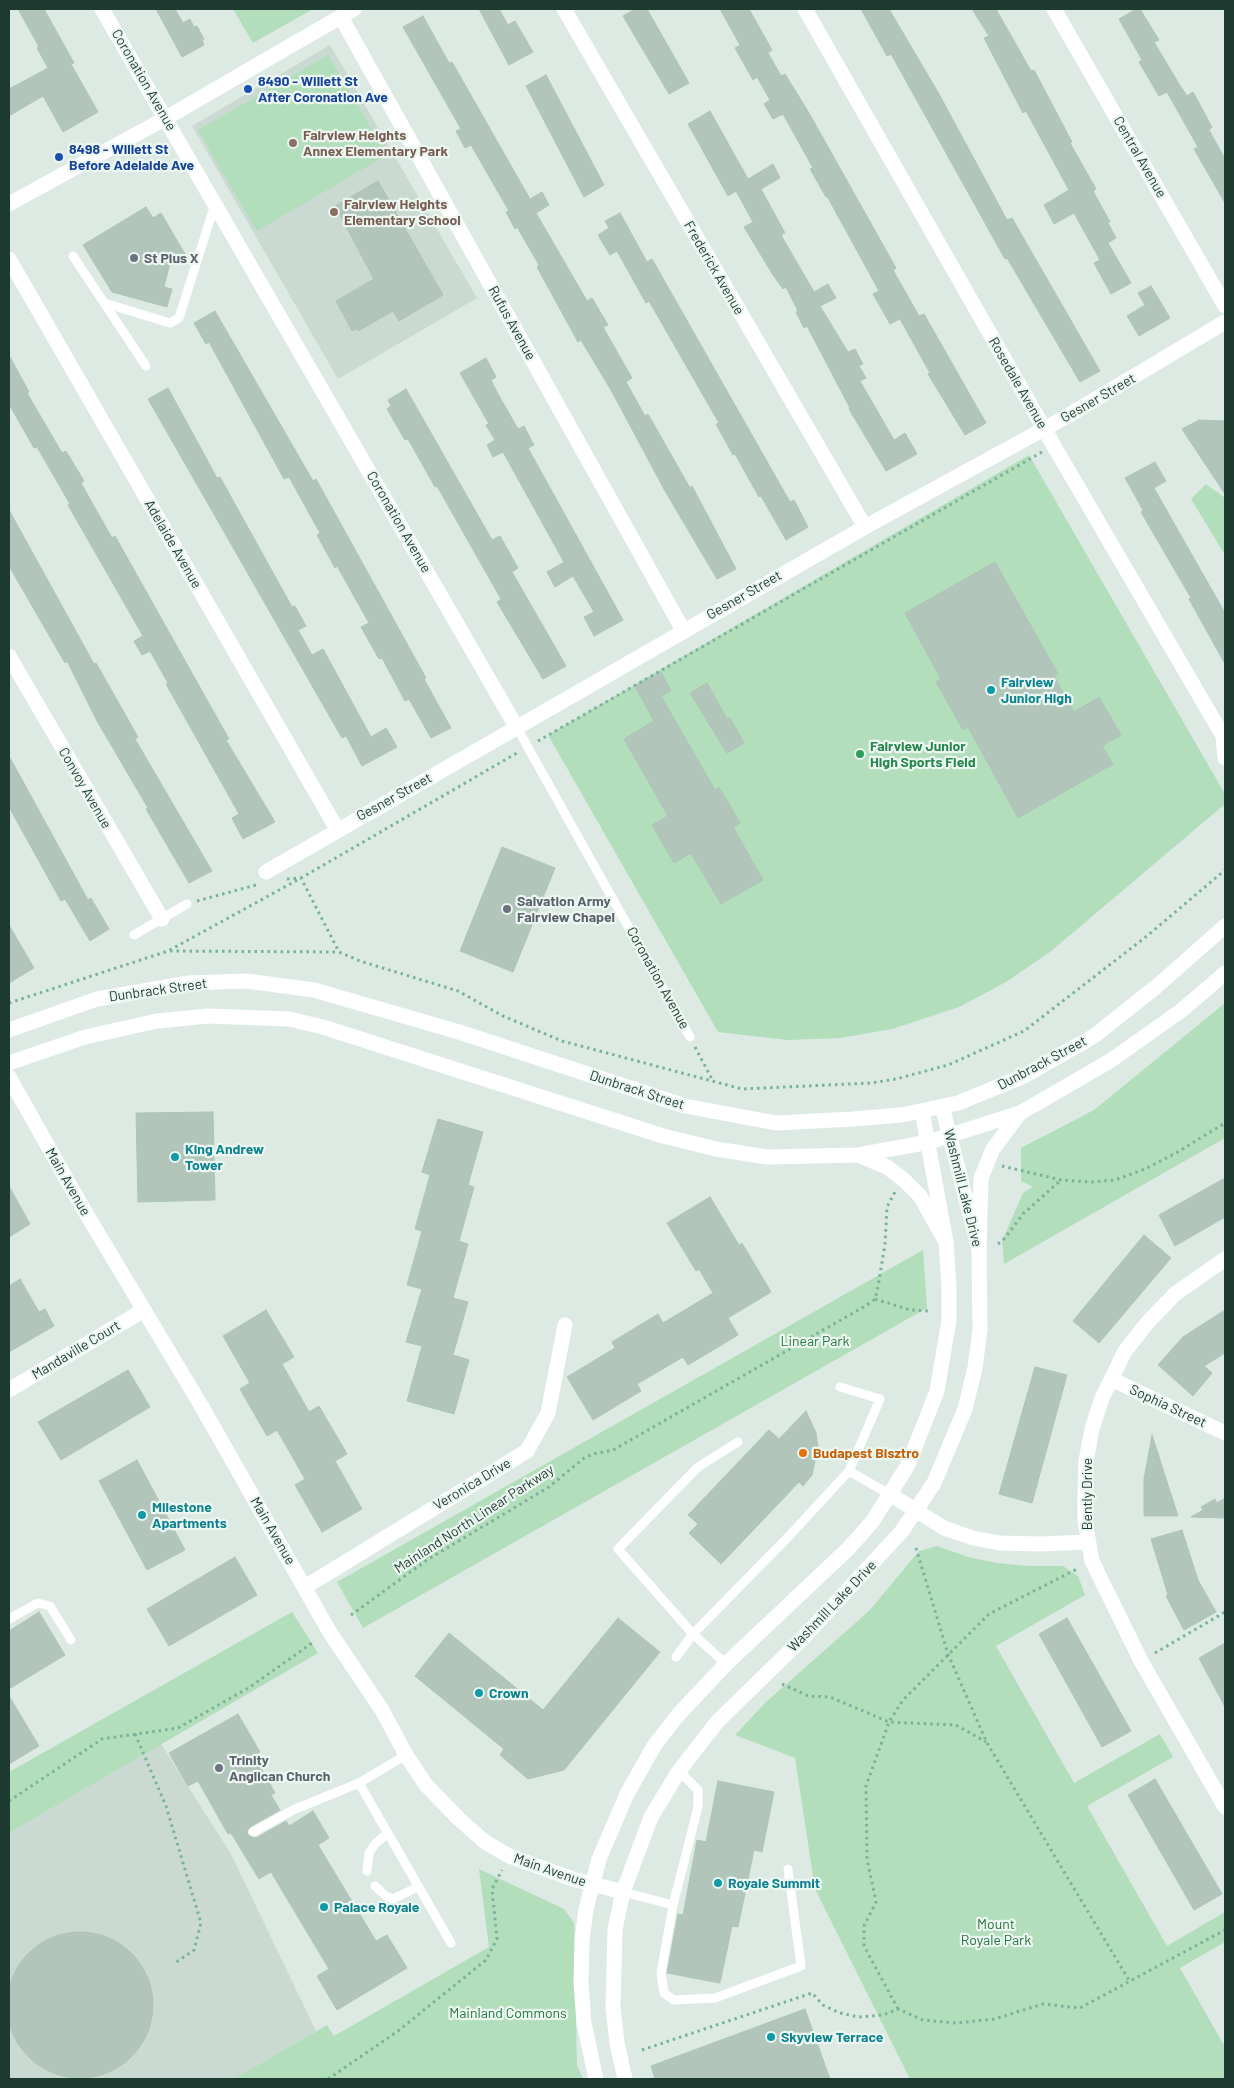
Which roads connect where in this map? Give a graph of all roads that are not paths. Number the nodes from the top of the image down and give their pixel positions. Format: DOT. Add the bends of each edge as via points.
graph roads {
  1 [pos="102,9"];
  2 [pos="354,9"];
  3 [pos="564,9"];
  4 [pos="805,9"];
  5 [pos="1054,9"];
  6 [pos="341,17"];
  7 [pos="166,118"];
  8 [pos="9,204"];
  9 [pos="215,204"];
  10 [pos="73,256"];
  11 [pos="9,259"];
  12 [pos="104,303"];
  13 [pos="1225,306"];
  14 [pos="1225,322"];
  15 [pos="146,366"];
  16 [pos="1045,429"];
  17 [pos="865,526"];
  18 [pos="683,630"];
  19 [pos="9,656"];
  20 [pos="517,728"];
  21 [pos="1225,758"];
  22 [pos="337,829"];
  23 [pos="265,877"];
  24 [pos="187,904"];
  25 [pos="162,919"];
  26 [pos="1225,926"];
  27 [pos="134,935"];
  28 [pos="1225,973"];
  29 [pos="9,1030"];
  30 [pos="690,1037"];
  31 [pos="9,1063"];
  32 [pos="9,1077"];
  33 [pos="942,1106"];
  34 [pos="922,1111"];
  35 [pos="1020,1113"];
  36 [pos="950,1136"];
  37 [pos="929,1142"];
  38 [pos="858,1155"];
  39 [pos="946,1242"];
  40 [pos="979,1250"];
  41 [pos="1225,1259"];
  42 [pos="144,1310"];
  43 [pos="565,1325"];
  44 [pos="1111,1380"];
  45 [pos="840,1387"];
  46 [pos="9,1390"];
  47 [pos="1225,1433"];
  48 [pos="738,1442"];
  49 [pos="849,1471"];
  50 [pos="891,1495"];
  51 [pos="917,1512"];
  52 [pos="1088,1542"];
  53 [pos="305,1587"];
  54 [pos="9,1619"];
  55 [pos="693,1634"];
  56 [pos="71,1640"];
  57 [pos="676,1656"];
  58 [pos="726,1664"];
  59 [pos="406,1755"];
  60 [pos="679,1770"];
  61 [pos="359,1782"];
  62 [pos="1225,1807"];
  63 [pos="253,1832"];
  64 [pos="388,1833"];
  65 [pos="788,1869"];
  66 [pos="367,1871"];
  67 [pos="591,1884"];
  68 [pos="375,1886"];
  69 [pos="418,1887"];
  70 [pos="623,1892"];
  71 [pos="673,1904"];
  72 [pos="451,1943"];
  73 [pos="596,2079"];
  74 [pos="625,2079"];
  1 -- 7 [label="street, Coronation Avenue"];
  2 -- 6 [label="street"];
  3 -- 17 [label="street, Frederick Avenue"];
  4 -- 16 [label="street, Rosedale Avenue"];
  5 -- 13 [label="street, Central Avenue"];
  6 -- 7 [label="street"];
  6 -- 18 [label="street, Rufus Avenue"];
  7 -- 8 [label="street"];
  7 -- 9 [label="street, Coronation Avenue"];
  9 -- 12 [label="lane" via="179,318 170,323"];
  9 -- 20 [label="street, Coronation Avenue"];
  10 -- 12 [label="lane"];
  11 -- 22 [label="street, Adelaide Avenue"];
  12 -- 15 [label="lane"];
  14 -- 16 [label="street, Gesner Street"];
  16 -- 17 [label="street, Gesner Street"];
  16 -- 21 [label="street, Rosedale Avenue" via="1223,736"];
  17 -- 18 [label="street, Gesner Street"];
  18 -- 20 [label="street, Gesner Street"];
  19 -- 25 [label="street, Convoy Avenue"];
  20 -- 22 [label="street, Gesner Street"];
  20 -- 30 [label="lane, Coronation Avenue"];
  22 -- 23 [label="street, Gesner Street"];
  24 -- 25 [label="lane"];
  25 -- 27 [label="lane"];
  26 -- 33 [label="street, Dunbrack Street" via="1094,1036 1024,1076"];
  28 -- 35 [label="street" via="1182,1010 1110,1061"];
  29 -- 34 [label="street, Dunbrack Street" via="97,999 189,983 247,981 314,990 468,1035 685,1106 776,1123"];
  31 -- 38 [label="street" via="85,1037 157,1021 208,1016 290,1019 663,1136 716,1149 767,1157"];
  32 -- 42 [label="street, Main Avenue"];
  33 -- 34 [label="street, Dunbrack Street"];
  33 -- 36 [label="street, Washmill Lake Drive"];
  34 -- 37 [label="street, Washmill Lake Drive"];
  35 -- 36 [label="street"];
  35 -- 40 [label="street" via="993,1148 981,1178"];
  36 -- 37 [label="street"];
  36 -- 40 [label="street, Washmill Lake Drive"];
  37 -- 38 [label="street"];
  37 -- 39 [label="street, Washmill Lake Drive"];
  38 -- 39 [label="street" via="887,1167 904,1180 920,1196"];
  39 -- 50 [label="street, Washmill Lake Drive" via="949,1320 938,1391 922,1433"];
  40 -- 51 [label="street, Washmill Lake Drive" via="980,1329 975,1368 965,1410 948,1453"];
  41 -- 44 [label="street, Bently Drive" via="1161,1308 1136,1336"];
  42 -- 46 [label="street, Mandaville Court"];
  42 -- 53 [label="street, Main Avenue"];
  43 -- 53 [label="street, Veronica Drive" via="548,1413 527,1451"];
  44 -- 47 [label="street, Sophia Street"];
  44 -- 52 [label="street, Bently Drive" via="1096,1413 1088,1445 1085,1493"];
  45 -- 49 [label="lane" via="880,1399"];
  48 -- 55 [label="lane" via="698,1467 618,1549"];
  49 -- 50 [label="lane"];
  49 -- 55 [label="lane"];
  50 -- 51 [label="street"];
  50 -- 58 [label="street, Washmill Lake Drive" via="849,1548"];
  51 -- 52 [label="street" via="944,1528 999,1543"];
  51 -- 60 [label="street, Washmill Lake Drive" via="868,1571 717,1722"];
  52 -- 62 [label="street, Bently Drive" via="1092,1562 1141,1661"];
  53 -- 59 [label="street, Main Avenue" via="329,1631 382,1710"];
  54 -- 56 [label="lane" via="38,1603 50,1606"];
  55 -- 57 [label="lane"];
  55 -- 58 [label="lane"];
  58 -- 67 [label="street, Washmill Lake Drive" via="654,1746 609,1832"];
  59 -- 61 [label="lane"];
  59 -- 67 [label="street, Main Avenue" via="426,1785 485,1842 536,1867"];
  60 -- 70 [label="street, Washmill Lake Drive" via="652,1817"];
  60 -- 71 [label="lane" via="698,1790 698,1807"];
  61 -- 63 [label="lane" via="293,1810"];
  61 -- 64 [label="lane"];
  64 -- 66 [label="lane" via="369,1853"];
  64 -- 69 [label="lane"];
  65 -- 71 [label="lane" via="801,1966 715,1998 674,2000 664,1993 661,1973"];
  67 -- 70 [label="street, Main Avenue"];
  67 -- 73 [label="street, Washmill Lake Drive" via="582,1941 581,1983 584,2022"];
  68 -- 69 [label="lane" via="393,1899"];
  69 -- 72 [label="lane"];
  70 -- 71 [label="lane"];
  70 -- 74 [label="street, Washmill Lake Drive" via="615,1929 612,1988 617,2043"];
}
